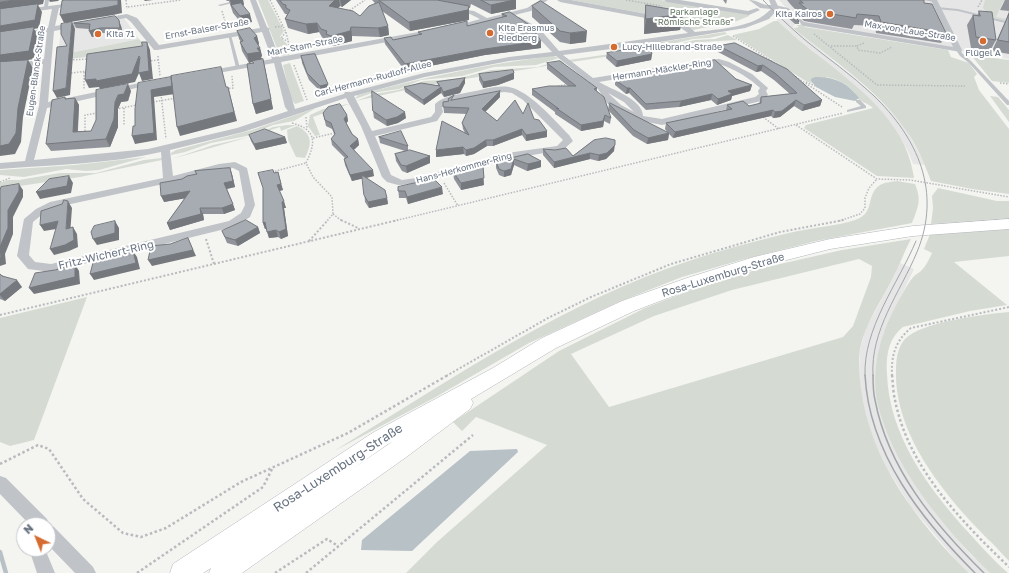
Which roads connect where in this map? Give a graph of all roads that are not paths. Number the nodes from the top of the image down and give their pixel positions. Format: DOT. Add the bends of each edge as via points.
graph roads {
  1 [pos="243,0"];
  2 [pos="253,0"];
  3 [pos="545,0"];
  4 [pos="560,0"];
  5 [pos="667,0"];
  6 [pos="752,0"];
  7 [pos="926,0"];
  8 [pos="773,3"];
  9 [pos="935,3"];
  10 [pos="46,4"];
  11 [pos="70,4"];
  12 [pos="220,5"];
  13 [pos="56,6"];
  14 [pos="443,7"];
  15 [pos="757,10"];
  16 [pos="0,14"];
  17 [pos="511,14"];
  18 [pos="486,20"];
  19 [pos="755,22"];
  20 [pos="1009,23"];
  21 [pos="804,24"];
  22 [pos="266,29"];
  23 [pos="51,30"];
  24 [pos="229,35"];
  25 [pos="694,35"];
  26 [pos="0,38"];
  27 [pos="958,50"];
  28 [pos="557,53"];
  29 [pos="47,61"];
  30 [pos="277,61"];
  31 [pos="732,67"];
  32 [pos="0,68"];
  33 [pos="234,70"];
  34 [pos="199,74"];
  35 [pos="739,80"];
  36 [pos="160,81"];
  37 [pos="591,81"];
  38 [pos="748,86"];
  39 [pos="762,91"];
  40 [pos="348,94"];
  41 [pos="858,101"];
  42 [pos="1009,104"];
  43 [pos="42,107"];
  44 [pos="849,111"];
  45 [pos="293,112"];
  46 [pos="370,134"];
  47 [pos="166,145"];
  48 [pos="29,163"];
  49 [pos="0,166"];
  50 [pos="168,180"];
  51 [pos="1009,224"];
  52 [pos="500,373"];
  53 [pos="0,483"];
  54 [pos="21,504"];
  55 [pos="25,517"];
  56 [pos="33,517"];
  57 [pos="56,541"];
  58 [pos="40,557"];
  59 [pos="46,573"];
  60 [pos="87,573"];
  61 [pos="182,573"];
  62 [pos="221,573"];
  1 -- 12 [label="lane"];
  2 -- 22 [label="street"];
  3 -- 17 [label="street, Mart-Stam-Straße" via="529,10"];
  4 -- 25 [label="street" via="674,21"];
  5 -- 15 [label="street" via="748,13"];
  6 -- 8 [label="street" via="764,8"];
  6 -- 15 [label="street"];
  7 -- 9 [label="lane"];
  8 -- 19 [label="street, Carl-Hermann-Rudloff-Allee" via="776,8 770,16"];
  8 -- 21 [label="lane" via="787,9"];
  9 -- 20 [label="lane"];
  9 -- 27 [label="street, Max-von-Laue-Straße"];
  10 -- 13 [label="street"];
  10 -- 16 [label="street"];
  11 -- 13 [label="street"];
  13 -- 23 [label="street, Eugen-Blanck-Straße"];
  14 -- 18 [label="street" via="472,12"];
  15 -- 19 [label="street" via="759,16"];
  17 -- 18 [label="street, Mart-Stam-Straße"];
  17 -- 28 [label="street" via="536,30"];
  18 -- 30 [label="street, Mart-Stam-Straße"];
  19 -- 25 [label="street, Carl-Hermann-Rudloff-Allee"];
  21 -- 27 [label="street, Max-von-Laue-Straße"];
  22 -- 24 [label="street, Ernst-Balser-Straße"];
  22 -- 30 [label="street"];
  23 -- 24 [label="street, Ernst-Balser-Straße" via="131,17 157,48"];
  23 -- 26 [label="street, Ernst-Balser-Straße"];
  23 -- 29 [label="street, Eugen-Blanck-Straße"];
  24 -- 33 [label="lane"];
  25 -- 28 [label="street, Carl-Hermann-Rudloff-Allee"];
  27 -- 42 [label="lane"];
  28 -- 37 [label="street, Hermann-Mäckler-Ring"];
  28 -- 40 [label="street, Carl-Hermann-Rudloff-Allee" via="454,68"];
  29 -- 32 [label="street"];
  29 -- 43 [label="street, Eugen-Blanck-Straße"];
  30 -- 33 [label="street, Mart-Stam-Straße"];
  30 -- 45 [label="street" via="287,104"];
  31 -- 35 [label="street" via="731,70"];
  31 -- 37 [label="street, Hermann-Mäckler-Ring" via="721,62 699,62"];
  31 -- 39 [label="street, Hermann-Mäckler-Ring" via="758,81 764,88"];
  33 -- 34 [label="street, Mart-Stam-Straße"];
  36 -- 43 [label="street"];
  37 -- 39 [label="street, Hermann-Mäckler-Ring" via="602,88 603,93 614,104 631,115 653,122 745,103 764,95"];
  38 -- 39 [label="street"];
  40 -- 45 [label="street, Carl-Hermann-Rudloff-Allee"];
  40 -- 46 [label="street, Hans-Herkommer-Ring"];
  41 -- 44 [label="lane" via="864,107"];
  43 -- 48 [label="street, Eugen-Blanck-Straße"];
  45 -- 47 [label="street, Carl-Hermann-Rudloff-Allee" via="240,130"];
  46 -- 46 [label="street, Hans-Herkommer-Ring" via="387,177 393,182 403,183 507,156 560,148 568,141 566,136 519,93 506,90 452,98 438,106 434,119"];
  47 -- 48 [label="street, Carl-Hermann-Rudloff-Allee" via="131,154"];
  47 -- 50 [label="street"];
  48 -- 49 [label="street, Carl-Hermann-Rudloff-Allee"];
  50 -- 50 [label="street, Fritz-Wichert-Ring" via="235,165 244,170 250,205 246,215 233,224 51,268 32,266 23,256 28,221 40,211 54,204"];
  51 -- 52 [label="main road, Rosa-Luxemburg-Straße" via="913,231 830,244 760,261 628,306 549,343"];
  52 -- 61 [label="main road, Rosa-Luxemburg-Straße" via="381,438"];
  52 -- 62 [label="main road, Rosa-Luxemburg-Straße" via="403,447"];
  53 -- 54 [label="street"];
  54 -- 55 [label="street"];
  54 -- 56 [label="street"];
  57 -- 60 [label="street"];
  58 -- 59 [label="street"];
}
